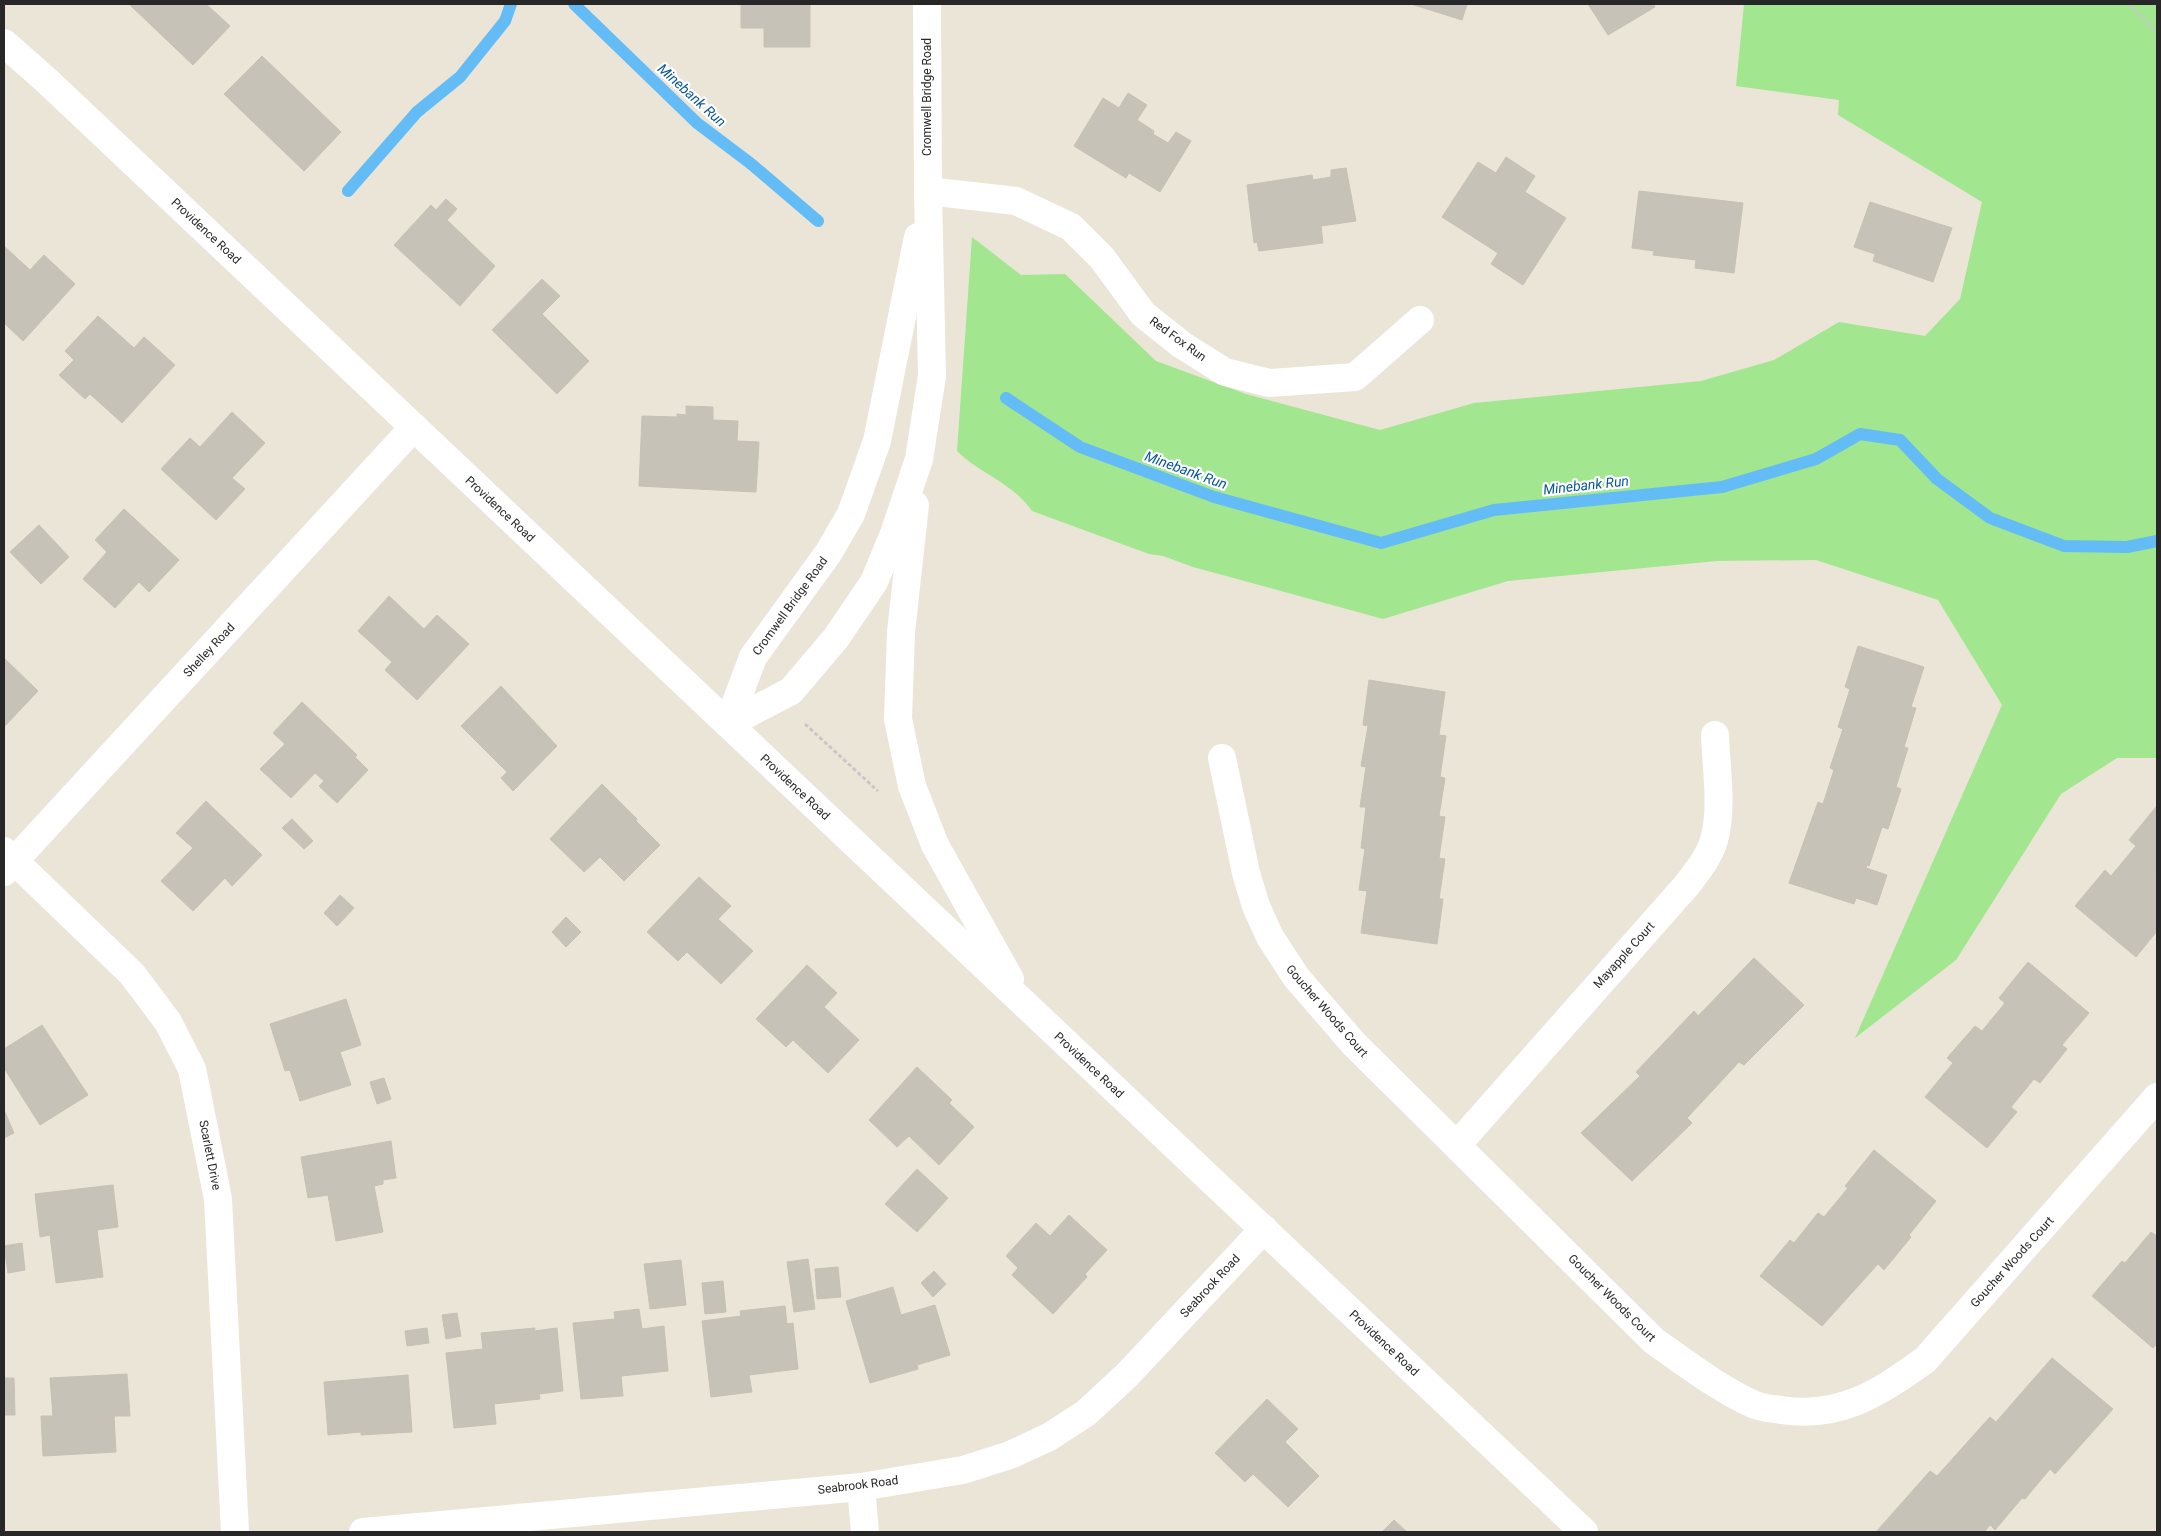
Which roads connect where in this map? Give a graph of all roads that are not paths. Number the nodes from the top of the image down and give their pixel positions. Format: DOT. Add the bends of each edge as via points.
graph roads {
  1 [pos="927,4"];
  2 [pos="4,43"];
  3 [pos="928,191"];
  4 [pos="1420,320"];
  5 [pos="414,427"];
  6 [pos="919,460"];
  7 [pos="728,724"];
  8 [pos="1715,735"];
  9 [pos="1222,758"];
  10 [pos="7,861"];
  11 [pos="1024,1004"];
  12 [pos="2157,1097"];
  13 [pos="1457,1145"];
  14 [pos="1264,1230"];
  15 [pos="861,1486"];
  16 [pos="235,1532"];
  17 [pos="363,1532"];
  18 [pos="865,1532"];
  19 [pos="1584,1532"];
  1 -- 3 [label="street, Cromwell Bridge Road"];
  2 -- 5 [label="street, Providence Road"];
  3 -- 4 [label="street, Red Fox Run" via="1016,201 1071,227 1102,258 1143,314 1182,345 1225,372 1269,383 1355,377"];
  3 -- 6 [label="street, Cromwell Bridge Road" via="932,376"];
  3 -- 7 [label="street, Cromwell Bridge Road" via="877,441 851,514 829,552 753,657"];
  5 -- 7 [label="street, Providence Road"];
  5 -- 10 [label="street, Shelley Road"];
  6 -- 7 [label="street, Cromwell Bridge Road" via="874,582 836,638 791,691"];
  6 -- 11 [label="street" via="901,632 898,719 912,786 935,845"];
  7 -- 11 [label="street, Providence Road"];
  8 -- 13 [label="street, Mayapple Court" via="1718,811 1714,840 1704,862"];
  9 -- 13 [label="street, Goucher Woods Court" via="1246,873 1256,906 1281,956 1354,1044"];
  10 -- 16 [label="street, Scarlett Drive" via="132,974 168,1022 192,1069 218,1198"];
  11 -- 14 [label="street, Providence Road"];
  12 -- 13 [label="street, Goucher Woods Court" via="1925,1360 1867,1398 1832,1410 1796,1412 1757,1406 1711,1381 1654,1341"];
  14 -- 15 [label="street, Seabrook Road" via="1086,1414 1049,1437 1010,1455 963,1470"];
  14 -- 19 [label="street, Providence Road"];
  15 -- 17 [label="street, Seabrook Road"];
  15 -- 18 [label="street"];
}
